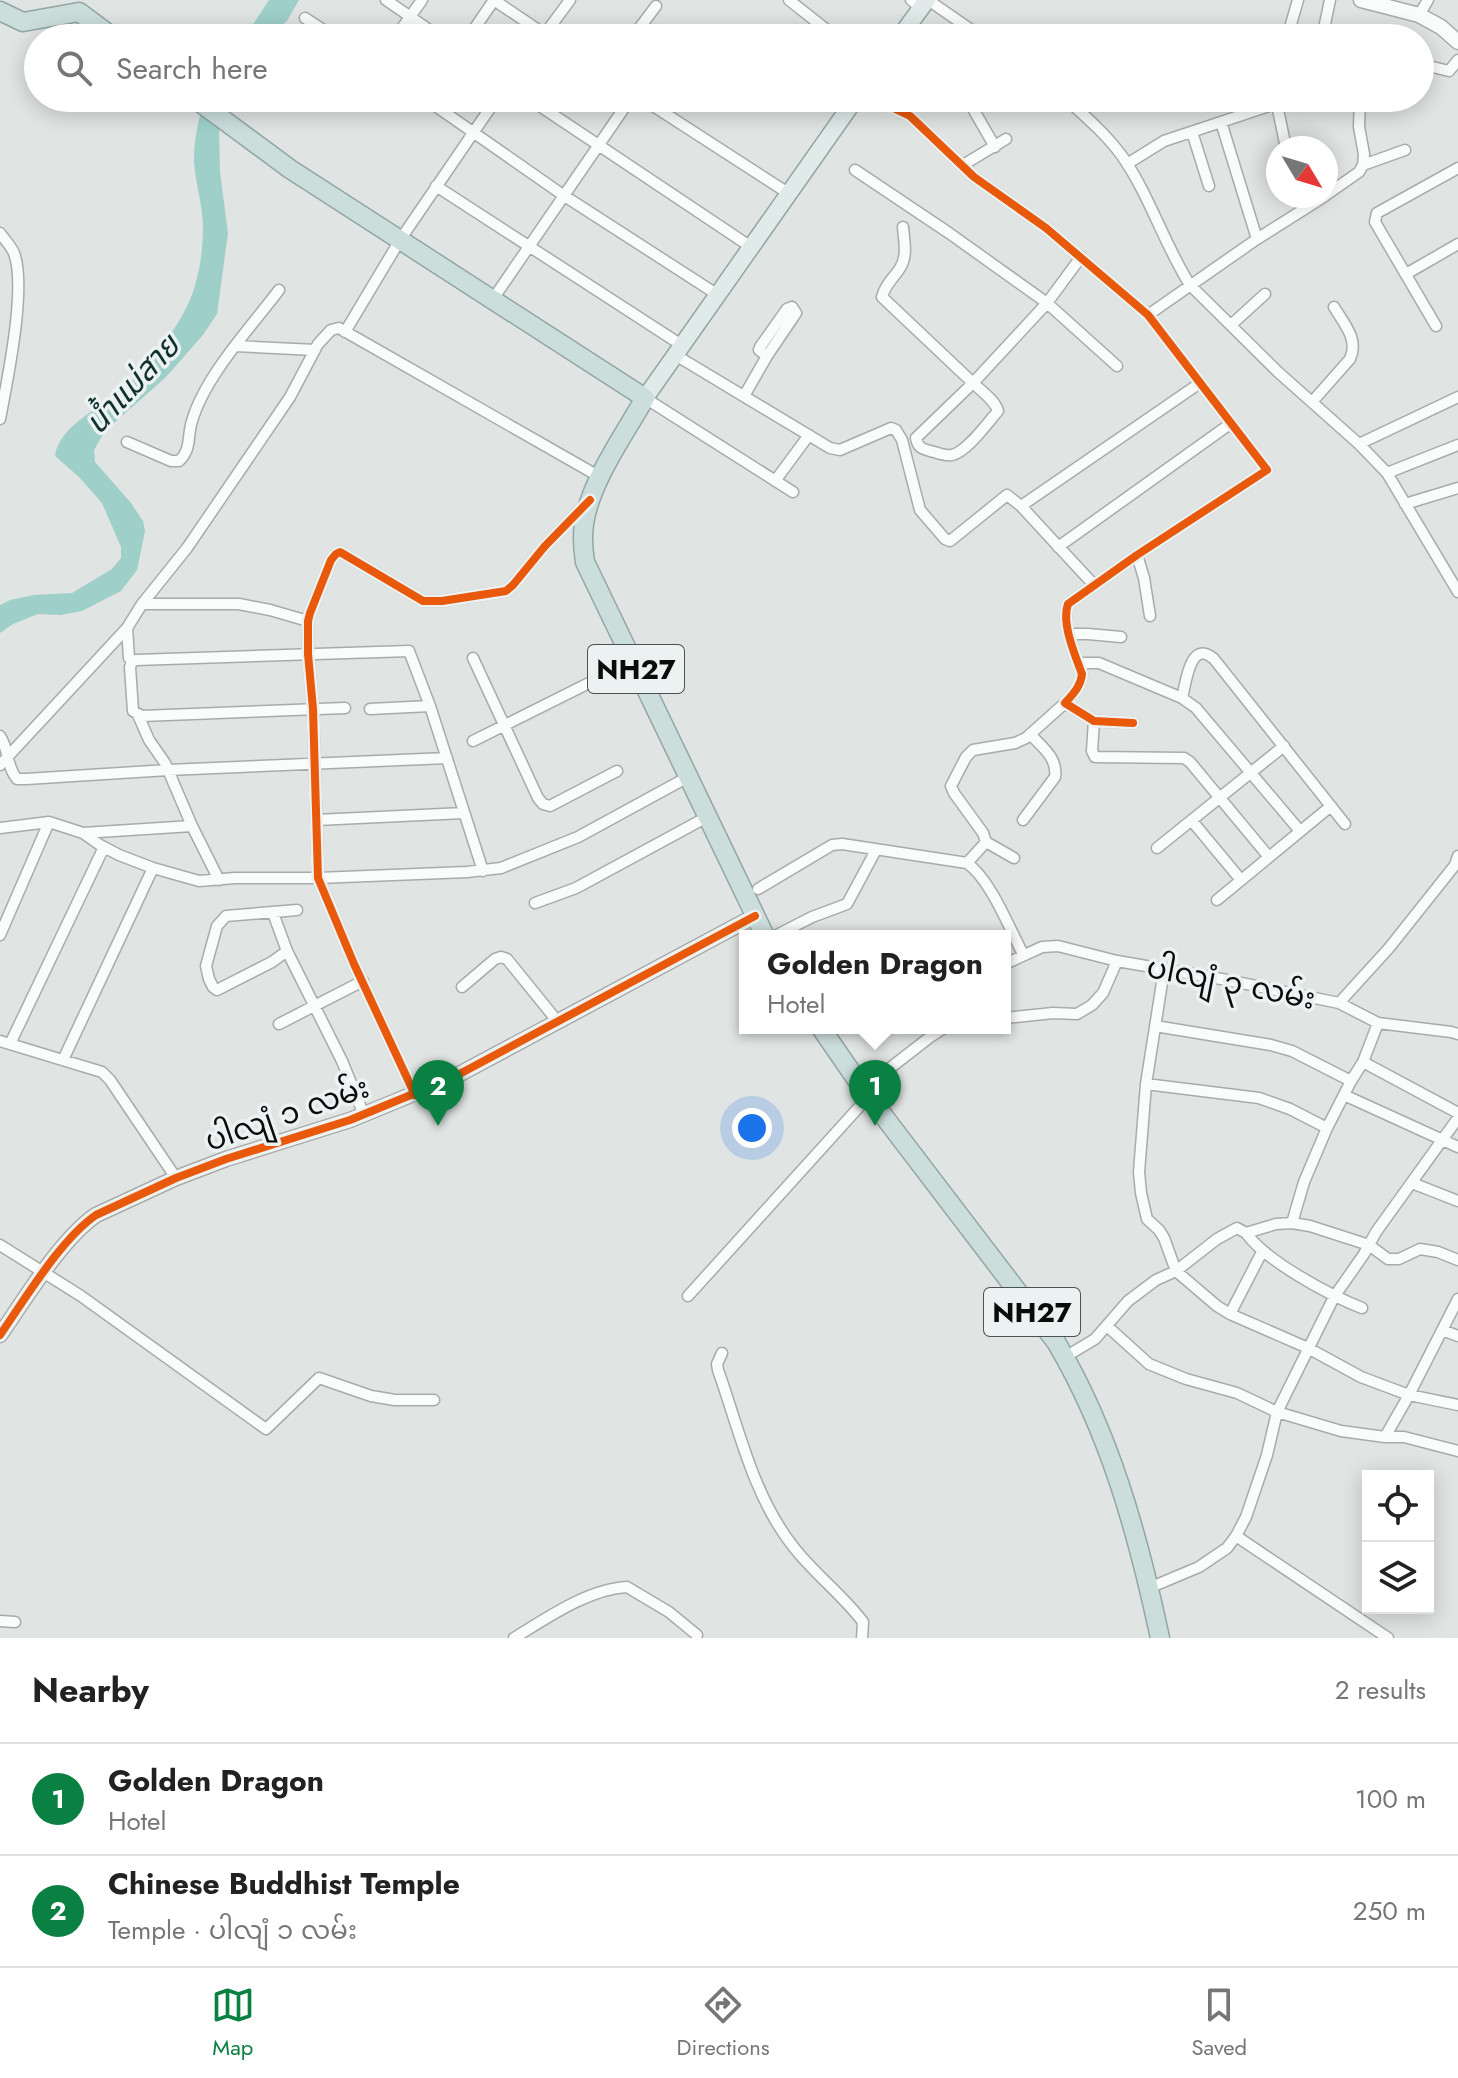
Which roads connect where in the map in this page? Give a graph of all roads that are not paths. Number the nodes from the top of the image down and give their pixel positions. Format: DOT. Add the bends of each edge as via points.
graph roads {
  1 [pos="386,0"];
  2 [pos="422,0"];
  3 [pos="494,0"];
  4 [pos="570,0"];
  5 [pos="789,0"];
  6 [pos="1298,0"];
  7 [pos="1330,0"];
  8 [pos="1361,0"];
  9 [pos="1428,0"];
  10 [pos="922,2"];
  11 [pos="79,6"];
  12 [pos="656,6"];
  13 [pos="3,10"];
  14 [pos="1419,15"];
  15 [pos="410,16"];
  16 [pos="305,18"];
  17 [pos="99,24"];
  18 [pos="314,24"];
  19 [pos="405,24"];
  20 [pos="421,24"];
  21 [pos="478,24"];
  22 [pos="527,24"];
  23 [pos="554,24"];
  24 [pos="642,24"];
  25 [pos="819,24"];
  26 [pos="908,24"];
  27 [pos="959,24"];
  28 [pos="1291,24"];
  29 [pos="1325,24"];
  30 [pos="1458,42"];
  31 [pos="1458,60"];
  32 [pos="1434,67"];
  33 [pos="213,112"];
  34 [pos="445,112"];
  35 [pos="487,112"];
  36 [pos="549,112"];
  37 [pos="621,112"];
  38 [pos="663,112"];
  39 [pos="846,112"];
  40 [pos="902,112"];
  41 [pos="975,112"];
  42 [pos="1080,112"];
  43 [pos="1247,112"];
  44 [pos="1278,112"];
  45 [pos="1360,112"];
  46 [pos="1221,122"];
  47 [pos="473,132"];
  48 [pos="1192,132"];
  49 [pos="1283,136"];
  50 [pos="1006,139"];
  51 [pos="598,145"];
  52 [pos="995,147"];
  53 [pos="1405,150"];
  54 [pos="1127,164"];
  55 [pos="963,165"];
  56 [pos="1363,165"];
  57 [pos="1458,168"];
  58 [pos="855,170"];
  59 [pos="436,186"];
  60 [pos="1209,186"];
  61 [pos="1338,187"];
  62 [pos="788,193"];
  63 [pos="563,195"];
  64 [pos="1305,209"];
  65 [pos="903,227"];
  66 [pos="0,233"];
  67 [pos="1257,239"];
  68 [pos="400,240"];
  69 [pos="1458,244"];
  70 [pos="529,246"];
  71 [pos="751,247"];
  72 [pos="1081,257"];
  73 [pos="1406,274"];
  74 [pos="1190,285"];
  75 [pos="279,290"];
  76 [pos="1265,294"];
  77 [pos="718,295"];
  78 [pos="493,299"];
  79 [pos="1047,303"];
  80 [pos="1334,307"];
  81 [pos="1148,315"];
  82 [pos="1231,325"];
  83 [pos="1436,326"];
  84 [pos="345,332"];
  85 [pos="235,346"];
  86 [pos="315,350"];
  87 [pos="680,351"];
  88 [pos="767,356"];
  89 [pos="1117,366"];
  90 [pos="973,383"];
  91 [pos="1200,383"];
  92 [pos="744,396"];
  93 [pos="1458,397"];
  94 [pos="645,398"];
  95 [pos="1312,402"];
  96 [pos="0,419"];
  97 [pos="1230,424"];
  98 [pos="896,430"];
  99 [pos="809,435"];
  100 [pos="127,442"];
  101 [pos="916,444"];
  102 [pos="1359,444"];
  103 [pos="1458,445"];
  104 [pos="1387,473"];
  105 [pos="600,477"];
  106 [pos="775,481"];
  107 [pos="1458,488"];
  108 [pos="793,492"];
  109 [pos="590,500"];
  110 [pos="1405,504"];
  111 [pos="1021,506"];
  112 [pos="1058,547"];
  113 [pos="1137,555"];
  114 [pos="1094,585"];
  115 [pos="1458,592"];
  116 [pos="142,604"];
  117 [pos="1150,616"];
  118 [pos="308,621"];
  119 [pos="127,628"];
  120 [pos="1069,634"];
  121 [pos="1121,637"];
  122 [pos="308,654"];
  123 [pos="473,658"];
  124 [pos="633,661"];
  125 [pos="132,662"];
  126 [pos="1078,663"];
  127 [pos="1182,698"];
  128 [pos="1065,703"];
  129 [pos="430,706"];
  130 [pos="345,708"];
  131 [pos="313,709"];
  132 [pos="370,709"];
  133 [pos="138,715"];
  134 [pos="1094,721"];
  135 [pos="1133,723"];
  136 [pos="506,725"];
  137 [pos="1030,734"];
  138 [pos="0,736"];
  139 [pos="473,741"];
  140 [pos="1284,746"];
  141 [pos="8,755"];
  142 [pos="447,758"];
  143 [pos="315,764"];
  144 [pos="0,765"];
  145 [pos="168,770"];
  146 [pos="617,771"];
  147 [pos="1252,773"];
  148 [pos="688,777"];
  149 [pos="1220,797"];
  150 [pos="1331,806"];
  151 [pos="464,813"];
  152 [pos="707,817"];
  153 [pos="316,820"];
  154 [pos="1023,820"];
  155 [pos="1192,821"];
  156 [pos="49,822"];
  157 [pos="1345,824"];
  158 [pos="192,826"];
  159 [pos="0,828"];
  160 [pos="1300,831"];
  161 [pos="83,833"];
  162 [pos="986,842"];
  163 [pos="104,847"];
  164 [pos="1157,848"];
  165 [pos="876,850"];
  166 [pos="1458,856"];
  167 [pos="1269,857"];
  168 [pos="1014,858"];
  169 [pos="967,863"];
  170 [pos="153,868"];
  171 [pos="483,871"];
  172 [pos="318,878"];
  173 [pos="219,880"];
  174 [pos="1241,880"];
  175 [pos="758,889"];
  176 [pos="1217,900"];
  177 [pos="535,903"];
  178 [pos="297,910"];
  179 [pos="273,913"];
  180 [pos="755,916"];
  181 [pos="762,930"];
  182 [pos="787,930"];
  183 [pos="1011,930"];
  184 [pos="1011,931"];
  185 [pos="0,935"];
  186 [pos="287,951"];
  187 [pos="1023,954"];
  188 [pos="1011,961"];
  189 [pos="1117,961"];
  190 [pos="1164,970"];
  191 [pos="363,981"];
  192 [pos="462,987"];
  193 [pos="1339,1003"];
  194 [pos="313,1005"];
  195 [pos="1011,1017"];
  196 [pos="558,1022"];
  197 [pos="1378,1023"];
  198 [pos="279,1024"];
  199 [pos="1155,1026"];
  200 [pos="825,1034"];
  201 [pos="937,1034"];
  202 [pos="1458,1034"];
  203 [pos="5,1042"];
  204 [pos="63,1060"];
  205 [pos="1363,1062"];
  206 [pos="1351,1081"];
  207 [pos="1146,1084"];
  208 [pos="866,1092"];
  209 [pos="415,1095"];
  210 [pos="1344,1095"];
  211 [pos="364,1115"];
  212 [pos="1458,1116"];
  213 [pos="1327,1128"];
  214 [pos="1441,1141"];
  215 [pos="1458,1147"];
  216 [pos="176,1178"];
  217 [pos="1412,1183"];
  218 [pos="1458,1201"];
  219 [pos="1292,1223"];
  220 [pos="1246,1233"];
  221 [pos="0,1245"];
  222 [pos="1369,1245"];
  223 [pos="1262,1252"];
  224 [pos="1458,1260"];
  225 [pos="1176,1271"];
  226 [pos="44,1274"];
  227 [pos="688,1296"];
  228 [pos="1334,1297"];
  229 [pos="1457,1306"];
  230 [pos="1362,1308"];
  231 [pos="1230,1314"];
  232 [pos="1107,1326"];
  233 [pos="1442,1330"];
  234 [pos="0,1335"];
  235 [pos="1458,1336"];
  236 [pos="1308,1348"];
  237 [pos="722,1353"];
  238 [pos="1065,1357"];
  239 [pos="1409,1395"];
  240 [pos="434,1400"];
  241 [pos="1458,1405"];
  242 [pos="1277,1412"];
  243 [pos="1385,1437"];
  244 [pos="1458,1451"];
  245 [pos="1236,1536"];
  246 [pos="1149,1588"];
  247 [pos="0,1621"];
  248 [pos="15,1622"];
  249 [pos="698,1637"];
  250 [pos="514,1638"];
  251 [pos="862,1638"];
  252 [pos="1160,1638"];
  253 [pos="1388,1638"];
  1 -- 15 [label="street"];
  2 -- 15 [label="street"];
  3 -- 21 [label="street"];
  3 -- 22 [label="street"];
  4 -- 23 [label="street"];
  5 -- 25 [label="street"];
  6 -- 28 [label="street"];
  7 -- 29 [label="street"];
  8 -- 14 [label="street"];
  9 -- 14 [label="street"];
  10 -- 26 [label="main road"];
  10 -- 27 [label="street"];
  11 -- 13 [label="highway" via="23,22"];
  11 -- 17 [label="highway"];
  12 -- 24 [label="street"];
  14 -- 30 [label="street"];
  15 -- 19 [label="street"];
  15 -- 20 [label="street"];
  16 -- 18 [label="street"];
  31 -- 32 [label="street" via="1449,71"];
  33 -- 68 [label="highway"];
  34 -- 47 [label="street"];
  35 -- 47 [label="street"];
  36 -- 51 [label="street"];
  37 -- 51 [label="street"];
  38 -- 62 [label="street"];
  39 -- 62 [label="main road, NH27"];
  40 -- 55 [label="street"];
  41 -- 52 [label="street"];
  42 -- 54 [label="street"];
  43 -- 46 [label="street"];
  44 -- 49 [label="street"];
  45 -- 56 [label="street"];
  46 -- 48 [label="street"];
  46 -- 67 [label="street"];
  47 -- 59 [label="street"];
  47 -- 63 [label="street"];
  48 -- 54 [label="street" via="1164,141"];
  48 -- 60 [label="street"];
  50 -- 52 [label="street"];
  51 -- 63 [label="street"];
  51 -- 71 [label="street"];
  52 -- 55 [label="street"];
  53 -- 56 [label="street"];
  54 -- 74 [label="street"];
  55 -- 72 [label="street"];
  56 -- 61 [label="street"];
  57 -- 73 [label="street" via="1375,217"];
  58 -- 79 [label="street"];
  59 -- 68 [label="street"];
  59 -- 70 [label="street"];
  62 -- 71 [label="main road, NH27"];
  63 -- 70 [label="street"];
  63 -- 77 [label="street"];
  64 -- 67 [label="street"];
  65 -- 90 [label="street" via="902,265 882,297"];
  66 -- 96 [label="street" via="14,253 19,284"];
  67 -- 74 [label="street"];
  68 -- 78 [label="highway"];
  68 -- 84 [label="street"];
  69 -- 73 [label="street"];
  70 -- 78 [label="street"];
  70 -- 87 [label="street"];
  71 -- 77 [label="main road, NH27"];
  72 -- 79 [label="street"];
  72 -- 81 [label="street"];
  73 -- 83 [label="street"];
  74 -- 81 [label="street"];
  74 -- 82 [label="street"];
  75 -- 85 [label="street"];
  76 -- 82 [label="street"];
  77 -- 87 [label="main road, NH27"];
  78 -- 94 [label="highway"];
  79 -- 89 [label="street"];
  79 -- 90 [label="street"];
  80 -- 95 [label="street" via="1354,350"];
  81 -- 91 [label="street"];
  82 -- 95 [label="street"];
  84 -- 86 [label="street" via="331,330"];
  84 -- 105 [label="street"];
  85 -- 86 [label="street"];
  85 -- 100 [label="street" via="207,387 185,456 171,461"];
  86 -- 116 [label="street" via="290,397 187,548"];
  87 -- 92 [label="street"];
  87 -- 94 [label="main road, NH27"];
  88 -- 88 [label="street" via="796,313 792,307 760,347"];
  88 -- 92 [label="street"];
  90 -- 101 [label="street" via="918,435"];
  90 -- 101 [label="street" via="998,411 982,430 951,456"];
  91 -- 97 [label="street"];
  91 -- 111 [label="street"];
  92 -- 99 [label="street"];
  93 -- 102 [label="street"];
  94 -- 105 [label="highway, NH27"];
  94 -- 106 [label="street"];
  95 -- 102 [label="street"];
  97 -- 112 [label="street"];
  97 -- 113 [label="street" via="1267,470"];
  98 -- 99 [label="street" via="840,450"];
  98 -- 101 [label="street"];
  98 -- 111 [label="street" via="920,510 945,539 950,541 1007,495"];
  99 -- 106 [label="street"];
  102 -- 104 [label="street"];
  103 -- 104 [label="street"];
  104 -- 110 [label="street"];
  105 -- 109 [label="highway, NH27"];
  106 -- 108 [label="street"];
  107 -- 110 [label="street"];
  109 -- 118 [label="street" via="506,591 423,601 340,552 331,560"];
  109 -- 124 [label="highway, NH27" via="582,542 585,562"];
  110 -- 115 [label="street"];
  111 -- 112 [label="street"];
  112 -- 114 [label="street"];
  113 -- 114 [label="street"];
  113 -- 117 [label="street"];
  114 -- 120 [label="street" via="1068,604"];
  116 -- 118 [label="street" via="239,604"];
  116 -- 119 [label="street"];
  118 -- 122 [label="street"];
  119 -- 125 [label="street"];
  119 -- 141 [label="street"];
  120 -- 121 [label="street"];
  120 -- 126 [label="street"];
  122 -- 125 [label="street"];
  122 -- 129 [label="street" via="409,651"];
  122 -- 131 [label="street"];
  123 -- 136 [label="street"];
  124 -- 136 [label="street"];
  124 -- 148 [label="highway, NH27"];
  125 -- 133 [label="street" via="133,711"];
  126 -- 127 [label="street" via="1099,663"];
  126 -- 128 [label="street" via="1081,680"];
  127 -- 140 [label="street" via="1191,662 1209,654"];
  127 -- 147 [label="street"];
  128 -- 134 [label="street"];
  128 -- 137 [label="street"];
  129 -- 132 [label="street"];
  129 -- 142 [label="street"];
  130 -- 131 [label="street"];
  131 -- 133 [label="street"];
  131 -- 143 [label="street"];
  133 -- 145 [label="street"];
  134 -- 135 [label="street"];
  134 -- 149 [label="street" via="1095,757 1184,758"];
  136 -- 139 [label="street"];
  136 -- 146 [label="street" via="543,804 550,806"];
  137 -- 154 [label="street" via="1057,769"];
  137 -- 162 [label="street" via="1015,743 973,750 951,786"];
  138 -- 141 [label="street"];
  140 -- 147 [label="street"];
  140 -- 150 [label="street"];
  141 -- 144 [label="street"];
  141 -- 145 [label="street" via="17,779"];
  142 -- 143 [label="street"];
  142 -- 151 [label="street"];
  143 -- 145 [label="street"];
  143 -- 153 [label="street"];
  145 -- 158 [label="street"];
  147 -- 149 [label="street"];
  147 -- 160 [label="street"];
  148 -- 152 [label="highway, NH27"];
  148 -- 171 [label="street" via="578,837"];
  149 -- 155 [label="street"];
  149 -- 167 [label="street"];
  150 -- 157 [label="street"];
  150 -- 160 [label="street"];
  151 -- 153 [label="street"];
  151 -- 171 [label="street"];
  152 -- 177 [label="street" via="576,888"];
  152 -- 180 [label="highway, NH27"];
  153 -- 172 [label="street"];
  155 -- 164 [label="street"];
  155 -- 174 [label="street"];
  156 -- 159 [label="street"];
  156 -- 161 [label="street"];
  156 -- 185 [label="street"];
  158 -- 161 [label="street"];
  158 -- 173 [label="street"];
  160 -- 167 [label="street"];
  161 -- 163 [label="street"];
  162 -- 168 [label="street"];
  162 -- 169 [label="street"];
  163 -- 170 [label="street"];
  163 -- 203 [label="street"];
  165 -- 169 [label="street"];
  165 -- 175 [label="street" via="832,845"];
  165 -- 182 [label="street" via="847,904"];
  166 -- 193 [label="street" via="1389,948"];
  167 -- 174 [label="street"];
  169 -- 183 [label="street" via="987,884"];
  170 -- 173 [label="street" via="199,881"];
  170 -- 204 [label="street"];
  171 -- 172 [label="street"];
  172 -- 173 [label="street"];
  172 -- 191 [label="street"];
  174 -- 176 [label="street"];
  178 -- 179 [label="street"];
  179 -- 186 [label="street"];
  179 -- 186 [label="street" via="222,918 206,972 217,990"];
  180 -- 181 [label="highway, NH27"];
  180 -- 196 [label="street, ပါလျံ ၁ လမ်း"];
  184 -- 187 [label="street"];
  186 -- 194 [label="street"];
  187 -- 188 [label="street, ပါလျံ ၃ လမ်း"];
  187 -- 189 [label="street, ပါလျံ ၃ လမ်း" via="1058,946"];
  189 -- 190 [label="street, ပါလျံ ၃ လမ်း"];
  189 -- 195 [label="street" via="1103,993 1077,1014"];
  190 -- 193 [label="street, ပါလျံ ၃ လမ်း"];
  190 -- 199 [label="street"];
  191 -- 194 [label="street"];
  191 -- 209 [label="street"];
  192 -- 196 [label="street" via="495,959 507,959"];
  193 -- 197 [label="street, ပါလျံ ၃ လမ်း"];
  194 -- 198 [label="street"];
  194 -- 211 [label="street"];
  196 -- 209 [label="street, ပါလျံ ၁ လမ်း"];
  197 -- 202 [label="street, ပါလျံ ၃ လမ်း"];
  197 -- 205 [label="street"];
  199 -- 206 [label="street" via="1271,1045"];
  199 -- 207 [label="street"];
  200 -- 208 [label="highway, NH27"];
  201 -- 208 [label="street"];
  203 -- 204 [label="street"];
  204 -- 216 [label="street" via="96,1069 110,1080"];
  205 -- 206 [label="street"];
  205 -- 212 [label="street"];
  206 -- 210 [label="street"];
  207 -- 213 [label="street" via="1259,1098"];
  207 -- 225 [label="street" via="1141,1193 1147,1219 1164,1238"];
  208 -- 227 [label="street"];
  208 -- 238 [label="highway, NH27"];
  209 -- 211 [label="street, ပါလျံ ၁ လမ်း"];
  210 -- 213 [label="street"];
  210 -- 214 [label="street"];
  211 -- 216 [label="street, ပါလျံ ၁ လမ်း"];
  212 -- 214 [label="street"];
  213 -- 219 [label="street"];
  214 -- 215 [label="street"];
  214 -- 217 [label="street"];
  216 -- 226 [label="street, ပါလျံ ၁ လမ်း" via="84,1223"];
  217 -- 218 [label="street"];
  217 -- 222 [label="street"];
  219 -- 220 [label="street"];
  219 -- 222 [label="street"];
  220 -- 223 [label="street"];
  220 -- 225 [label="street" via="1231,1230"];
  221 -- 226 [label="street"];
  222 -- 224 [label="street" via="1388,1259 1420,1249"];
  222 -- 228 [label="street"];
  223 -- 228 [label="street"];
  223 -- 231 [label="street"];
  225 -- 231 [label="street"];
  225 -- 232 [label="street" via="1128,1301"];
  226 -- 234 [label="street, ပါလျံ ၁ လမ်း"];
  226 -- 240 [label="street" via="266,1429 319,1378 371,1396"];
  228 -- 230 [label="street"];
  228 -- 236 [label="street"];
  229 -- 233 [label="street"];
  231 -- 236 [label="street"];
  232 -- 238 [label="street"];
  232 -- 242 [label="street" via="1149,1364"];
  233 -- 235 [label="street"];
  233 -- 239 [label="street"];
  236 -- 239 [label="street"];
  236 -- 242 [label="street"];
  237 -- 251 [label="street" via="718,1370 766,1504 792,1545 863,1622"];
  238 -- 246 [label="highway, NH27" via="1118,1476"];
  239 -- 241 [label="street"];
  239 -- 243 [label="street"];
  242 -- 243 [label="street" via="1341,1431"];
  242 -- 245 [label="street" via="1267,1455"];
  243 -- 244 [label="street"];
  245 -- 246 [label="street" via="1199,1567"];
  245 -- 253 [label="street"];
  246 -- 252 [label="highway, NH27"];
  247 -- 248 [label="street"];
  249 -- 250 [label="street" via="627,1587 572,1603"];
}
